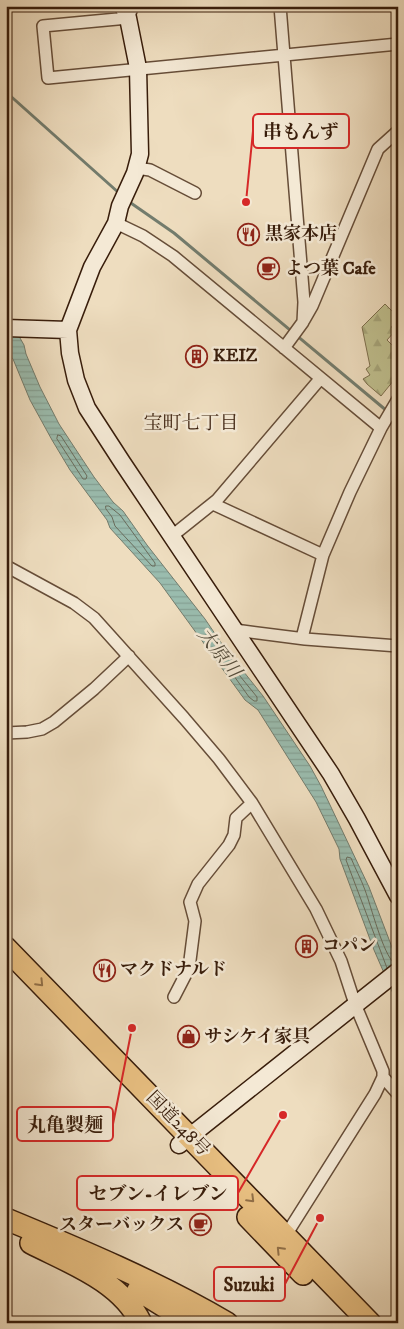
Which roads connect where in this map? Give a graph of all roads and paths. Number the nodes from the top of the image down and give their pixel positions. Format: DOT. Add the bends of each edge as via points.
graph roads {
  1 [pos="280,6"];
  2 [pos="128,10"];
  3 [pos="398,44"];
  4 [pos="284,55"];
  5 [pos="138,68"];
  6 [pos="398,131"];
  7 [pos="136,168"];
  8 [pos="195,193"];
  9 [pos="116,223"];
  10 [pos="301,326"];
  11 [pos="6,328"];
  12 [pos="68,330"];
  13 [pos="286,345"];
  14 [pos="320,379"];
  15 [pos="398,398"];
  16 [pos="383,424"];
  17 [pos="213,504"];
  18 [pos="172,536"];
  19 [pos="323,555"];
  20 [pos="6,566"];
  21 [pos="236,630"];
  22 [pos="302,638"];
  23 [pos="398,646"];
  24 [pos="129,656"];
  25 [pos="6,733"];
  26 [pos="252,803"];
  27 [pos="398,896"];
  28 [pos="6,948"];
  29 [pos="6,968"];
  30 [pos="398,971"];
  31 [pos="174,997"];
  32 [pos="358,1002"];
  33 [pos="383,1077"];
  34 [pos="398,1094"];
  35 [pos="184,1140"];
  36 [pos="6,1219"];
  37 [pos="6,1233"];
  38 [pos="286,1235"];
  39 [pos="30,1243"];
  40 [pos="144,1280"];
  41 [pos="141,1323"];
  42 [pos="191,1323"];
  43 [pos="206,1323"];
  44 [pos="227,1323"];
  45 [pos="350,1323"];
  46 [pos="370,1323"];
  1 -- 4 [label="street"];
  2 -- 5 [label="street"];
  2 -- 5 [label="street" via="43,26 48,78"];
  3 -- 4 [label="street"];
  4 -- 5 [label="street"];
  4 -- 10 [label="street" via="304,302"];
  5 -- 7 [label="street" via="140,154"];
  6 -- 10 [label="street" via="378,149"];
  7 -- 8 [label="street" via="150,170"];
  7 -- 9 [label="street"];
  9 -- 12 [label="street" via="92,266"];
  9 -- 13 [label="street" via="173,256"];
  10 -- 13 [label="street"];
  11 -- 12 [label="street"];
  12 -- 18 [label="street" via="76,380 87,408"];
  13 -- 14 [label="street"];
  14 -- 16 [label="street"];
  14 -- 17 [label="street"];
  15 -- 16 [label="street"];
  16 -- 19 [label="street"];
  17 -- 18 [label="street"];
  17 -- 19 [label="street" via="307,551"];
  18 -- 21 [label="street"];
  19 -- 22 [label="street"];
  20 -- 24 [label="street" via="74,603 94,618"];
  21 -- 22 [label="street"];
  21 -- 27 [label="street" via="331,774"];
  22 -- 23 [label="street"];
  24 -- 25 [label="street" via="54,722 42,729"];
  24 -- 26 [label="street" via="219,759"];
  26 -- 31 [label="street" via="236,818 229,845 198,884 190,902 195,921 189,968"];
  26 -- 32 [label="street" via="316,910"];
  28 -- 35 [label="highway, 国道248号, one-way"];
  29 -- 35 [label="highway, 国道248号"];
  30 -- 32 [label="street"];
  32 -- 33 [label="street"];
  32 -- 35 [label="street"];
  33 -- 34 [label="street"];
  33 -- 38 [label="street"];
  35 -- 38 [label="highway, 国道248号, one-way"];
  45 -- 35 [label="highway, 国道248号, one-way"];
  36 -- 40 [label="highway"];
  37 -- 39 [label="highway"];
  38 -- 46 [label="highway, 国道248号"];
  39 -- 41 [label="highway" via="111,1287 128,1302"];
  39 -- 42 [label="highway" via="76,1260 137,1289"];
  40 -- 43 [label="highway"];
  40 -- 44 [label="highway"];
}
